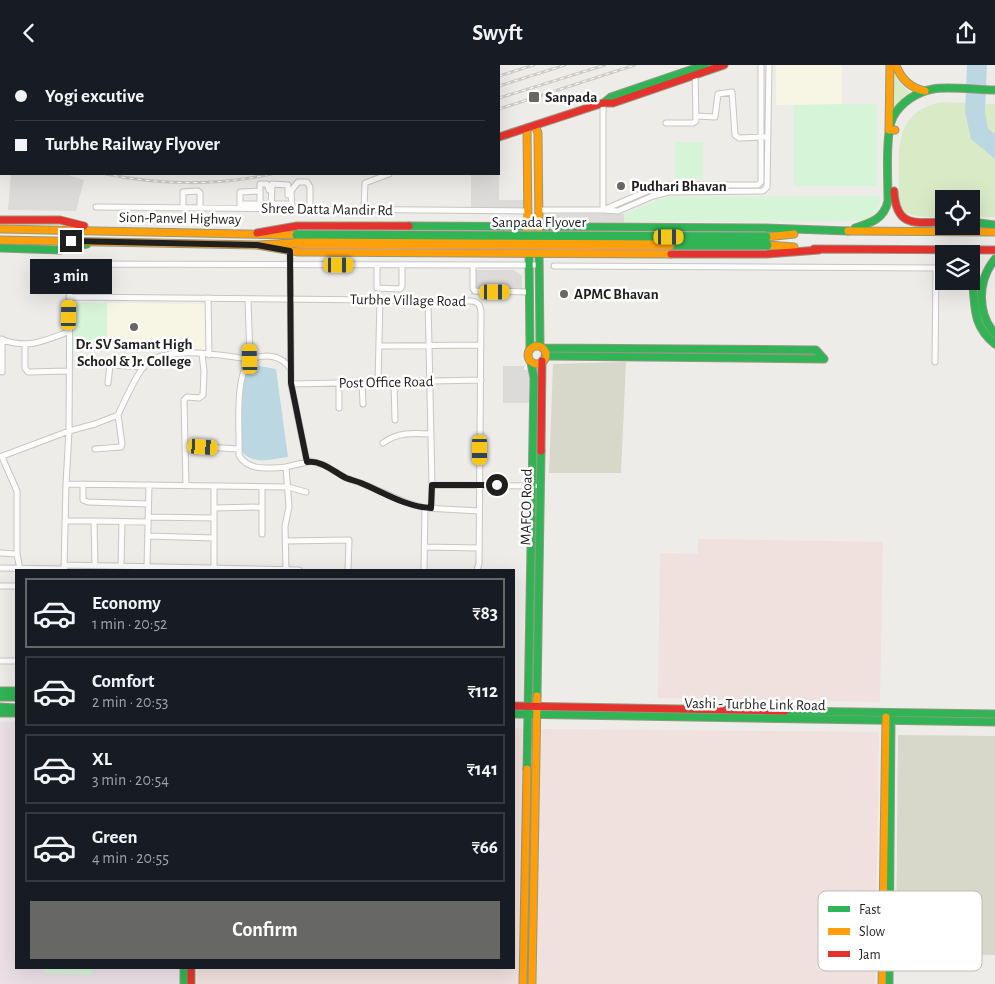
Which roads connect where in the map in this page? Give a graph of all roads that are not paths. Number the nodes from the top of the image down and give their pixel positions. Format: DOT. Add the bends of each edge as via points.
graph roads {
  1 [pos="706,65"];
  2 [pos="724,65"];
  3 [pos="761,65"];
  4 [pos="769,65"];
  5 [pos="890,65"];
  6 [pos="896,65"];
  7 [pos="696,72"];
  8 [pos="926,91"];
  9 [pos="942,92"];
  10 [pos="992,93"];
  11 [pos="603,103"];
  12 [pos="696,116"];
  13 [pos="666,123"];
  14 [pos="531,127"];
  15 [pos="892,130"];
  16 [pos="500,137"];
  17 [pos="765,137"];
  18 [pos="386,175"];
  19 [pos="260,191"];
  20 [pos="240,206"];
  21 [pos="260,206"];
  22 [pos="270,206"];
  23 [pos="96,207"];
  24 [pos="289,207"];
  25 [pos="183,208"];
  26 [pos="200,208"];
  27 [pos="310,209"];
  28 [pos="364,209"];
  29 [pos="603,210"];
  30 [pos="528,211"];
  31 [pos="538,211"];
  32 [pos="0,220"];
  33 [pos="935,222"];
  34 [pos="980,223"];
  35 [pos="995,225"];
  36 [pos="528,227"];
  37 [pos="538,227"];
  38 [pos="580,227"];
  39 [pos="0,229"];
  40 [pos="82,230"];
  41 [pos="102,230"];
  42 [pos="820,231"];
  43 [pos="845,231"];
  44 [pos="995,232"];
  45 [pos="257,233"];
  46 [pos="0,234"];
  47 [pos="297,239"];
  48 [pos="0,240"];
  49 [pos="766,241"];
  50 [pos="101,242"];
  51 [pos="257,245"];
  52 [pos="0,248"];
  53 [pos="820,250"];
  54 [pos="933,250"];
  55 [pos="995,250"];
  56 [pos="290,251"];
  57 [pos="529,253"];
  58 [pos="539,253"];
  59 [pos="580,253"];
  60 [pos="995,259"];
  61 [pos="290,265"];
  62 [pos="377,265"];
  63 [pos="402,265"];
  64 [pos="473,265"];
  65 [pos="529,265"];
  66 [pos="539,265"];
  67 [pos="554,265"];
  68 [pos="973,290"];
  69 [pos="529,292"];
  70 [pos="69,297"];
  71 [pos="208,298"];
  72 [pos="248,299"];
  73 [pos="290,299"];
  74 [pos="380,300"];
  75 [pos="428,300"];
  76 [pos="68,332"];
  77 [pos="995,334"];
  78 [pos="1,339"];
  79 [pos="25,344"];
  80 [pos="995,344"];
  81 [pos="428,345"];
  82 [pos="481,345"];
  83 [pos="379,346"];
  84 [pos="530,349"];
  85 [pos="543,353"];
  86 [pos="202,354"];
  87 [pos="209,355"];
  88 [pos="250,359"];
  89 [pos="531,362"];
  90 [pos="935,362"];
  91 [pos="144,367"];
  92 [pos="291,369"];
  93 [pos="68,371"];
  94 [pos="2,372"];
  95 [pos="481,380"];
  96 [pos="429,381"];
  97 [pos="362,382"];
  98 [pos="378,382"];
  99 [pos="394,382"];
  100 [pos="108,383"];
  101 [pos="291,383"];
  102 [pos="339,383"];
  103 [pos="362,403"];
  104 [pos="339,408"];
  105 [pos="118,415"];
  106 [pos="395,420"];
  107 [pos="69,431"];
  108 [pos="431,434"];
  109 [pos="383,443"];
  110 [pos="185,446"];
  111 [pos="95,449"];
  112 [pos="239,449"];
  113 [pos="1,457"];
  114 [pos="307,462"];
  115 [pos="286,467"];
  116 [pos="536,482"];
  117 [pos="66,484"];
  118 [pos="83,484"];
  119 [pos="149,485"];
  120 [pos="432,485"];
  121 [pos="480,485"];
  122 [pos="186,486"];
  123 [pos="214,486"];
  124 [pos="262,487"];
  125 [pos="288,487"];
  126 [pos="306,492"];
  127 [pos="148,504"];
  128 [pos="262,507"];
  129 [pos="214,508"];
  130 [pos="425,508"];
  131 [pos="479,511"];
  132 [pos="214,518"];
  133 [pos="148,520"];
  134 [pos="65,521"];
  135 [pos="94,521"];
  136 [pos="122,522"];
  137 [pos="262,534"];
  138 [pos="148,536"];
  139 [pos="214,538"];
  140 [pos="286,541"];
  141 [pos="424,547"];
  142 [pos="479,548"];
  143 [pos="0,553"];
  144 [pos="17,554"];
  145 [pos="95,566"];
  146 [pos="121,566"];
  147 [pos="147,567"];
  148 [pos="0,568"];
  149 [pos="64,568"];
  150 [pos="20,569"];
  151 [pos="214,569"];
  152 [pos="286,569"];
  153 [pos="348,569"];
  154 [pos="424,569"];
  155 [pos="476,569"];
  156 [pos="0,586"];
  157 [pos="15,586"];
  158 [pos="0,661"];
  159 [pos="15,661"];
  160 [pos="0,691"];
  161 [pos="15,691"];
  162 [pos="0,697"];
  163 [pos="15,697"];
  164 [pos="0,707"];
  165 [pos="515,707"];
  166 [pos="15,708"];
  167 [pos="532,710"];
  168 [pos="0,713"];
  169 [pos="15,713"];
  170 [pos="995,713"];
  171 [pos="515,714"];
  172 [pos="888,717"];
  173 [pos="995,722"];
  174 [pos="884,891"];
  175 [pos="889,891"];
  176 [pos="184,969"];
  177 [pos="191,969"];
  178 [pos="882,971"];
  179 [pos="890,971"];
  180 [pos="184,984"];
  181 [pos="191,984"];
  182 [pos="523,984"];
  183 [pos="532,984"];
  184 [pos="882,984"];
  185 [pos="890,984"];
  1 -- 7 [label="main road"];
  2 -- 7 [label="main road"];
  3 -- 17 [label="street"];
  4 -- 17 [label="street"];
  5 -- 15 [label="main road"];
  6 -- 8 [label="main road" via="910,86"];
  7 -- 11 [label="main road" via="613,103"];
  7 -- 12 [label="street"];
  8 -- 9 [label="main road"];
  8 -- 15 [label="main road" via="901,107 893,117"];
  9 -- 10 [label="main road"];
  9 -- 15 [label="main road" via="910,107"];
  11 -- 14 [label="main road"];
  11 -- 29 [label="street"];
  12 -- 13 [label="street" via="693,123"];
  12 -- 17 [label="street" via="716,117 718,94 732,92 735,135"];
  14 -- 16 [label="main road"];
  14 -- 30 [label="main road"];
  14 -- 31 [label="main road, MAFCO Road" via="538,133"];
  15 -- 33 [label="main road" via="897,213 912,221"];
  15 -- 43 [label="main road" via="885,211 876,221"];
  17 -- 29 [label="street" via="768,187 763,191 669,192 618,211"];
  18 -- 28 [label="street" via="365,183"];
  19 -- 20 [label="street" via="241,191"];
  19 -- 21 [label="street"];
  19 -- 22 [label="street" via="260,184 268,184"];
  20 -- 21 [label="street, Shree Datta Mandir Rd"];
  20 -- 26 [label="street, Shree Datta Mandir Rd"];
  21 -- 22 [label="street, Shree Datta Mandir Rd"];
  22 -- 24 [label="street, Shree Datta Mandir Rd"];
  22 -- 24 [label="street" via="273,184 288,185"];
  23 -- 25 [label="street, Shree Datta Mandir Rd"];
  24 -- 27 [label="street, Shree Datta Mandir Rd"];
  24 -- 27 [label="street" via="292,189 298,182 307,182"];
  25 -- 26 [label="street, Shree Datta Mandir Rd"];
  25 -- 26 [label="street" via="184,192 198,191"];
  27 -- 28 [label="street, Shree Datta Mandir Rd"];
  28 -- 30 [label="street, Shree Datta Mandir Rd"];
  29 -- 31 [label="street"];
  30 -- 36 [label="main road"];
  31 -- 37 [label="main road, MAFCO Road"];
  32 -- 41 [label="main road" via="60,220"];
  34 -- 35 [label="main road"];
  36 -- 37 [label="main road"];
  36 -- 45 [label="main road" via="297,226"];
  36 -- 57 [label="main road"];
  37 -- 38 [label="main road"];
  37 -- 58 [label="main road, MAFCO Road"];
  38 -- 42 [label="main road"];
  38 -- 59 [label="main road"];
  39 -- 40 [label="main road"];
  40 -- 41 [label="main road"];
  40 -- 46 [label="main road" via="68,235"];
  41 -- 45 [label="main road, Sion-Panvel Highway"];
  42 -- 43 [label="main road"];
  42 -- 49 [label="main road, Sanpada Flyover"];
  43 -- 44 [label="main road"];
  45 -- 47 [label="main road, Sanpada Flyover"];
  47 -- 49 [label="main road, Sanpada Flyover, bridge"];
  47 -- 51 [label="main road, Sanpada Flyover"];
  48 -- 50 [label="main road"];
  49 -- 53 [label="main road, Sanpada Flyover"];
  50 -- 51 [label="main road, Sion-Panvel Highway"];
  50 -- 52 [label="main road" via="60,249"];
  51 -- 56 [label="main road"];
  53 -- 54 [label="main road"];
  53 -- 59 [label="main road" via="767,254"];
  54 -- 55 [label="main road"];
  56 -- 57 [label="main road"];
  56 -- 61 [label="street"];
  57 -- 58 [label="main road"];
  57 -- 65 [label="main road"];
  58 -- 59 [label="main road"];
  58 -- 66 [label="main road, MAFCO Road"];
  60 -- 77 [label="main road" via="985,274 983,310 987,325"];
  61 -- 62 [label="street"];
  61 -- 70 [label="street" via="70,264"];
  61 -- 73 [label="street"];
  62 -- 63 [label="street"];
  62 -- 63 [label="street" via="377,288 400,289"];
  63 -- 64 [label="street"];
  64 -- 65 [label="street"];
  64 -- 69 [label="street" via="475,291"];
  65 -- 66 [label="street"];
  65 -- 69 [label="main road"];
  66 -- 85 [label="main road, MAFCO Road"];
  67 -- 90 [label="street" via="936,268"];
  68 -- 80 [label="main road" via="976,321 982,333"];
  69 -- 84 [label="main road"];
  70 -- 71 [label="street, Turbhe Village Road"];
  70 -- 76 [label="street"];
  71 -- 72 [label="street, Turbhe Village Road"];
  71 -- 87 [label="street"];
  72 -- 73 [label="street, Turbhe Village Road"];
  72 -- 88 [label="street"];
  73 -- 74 [label="street, Turbhe Village Road"];
  73 -- 92 [label="street"];
  74 -- 75 [label="street, Turbhe Village Road"];
  74 -- 83 [label="street"];
  75 -- 81 [label="street"];
  75 -- 82 [label="street, Turbhe Village Road" via="478,303"];
  76 -- 79 [label="street"];
  76 -- 93 [label="street"];
  78 -- 79 [label="street" via="17,345"];
  78 -- 94 [label="street"];
  79 -- 93 [label="street" via="28,372"];
  81 -- 82 [label="street"];
  81 -- 83 [label="street"];
  81 -- 96 [label="street"];
  82 -- 95 [label="street, Turbhe Village Road"];
  83 -- 98 [label="street"];
  84 -- 85 [label="main road" via="534,346"];
  84 -- 89 [label="main road"];
  85 -- 85 [label="main road" via="816,350 824,359"];
  85 -- 89 [label="main road" via="537,363"];
  85 -- 116 [label="main road, MAFCO Road"];
  86 -- 87 [label="street"];
  86 -- 91 [label="street" via="171,353 152,359"];
  86 -- 110 [label="street" via="203,395 184,399"];
  87 -- 88 [label="street"];
  88 -- 92 [label="street" via="277,357"];
  88 -- 112 [label="street" via="244,366 240,385"];
  89 -- 116 [label="main road, MAFCO Road"];
  91 -- 100 [label="street" via="110,365"];
  91 -- 105 [label="street"];
  92 -- 101 [label="street"];
  93 -- 107 [label="street"];
  95 -- 96 [label="street, Post Office Road"];
  95 -- 121 [label="street, Turbhe Village Road"];
  96 -- 99 [label="street, Post Office Road"];
  96 -- 108 [label="street"];
  97 -- 98 [label="street, Post Office Road"];
  97 -- 102 [label="street, Post Office Road"];
  97 -- 103 [label="street"];
  98 -- 99 [label="street, Post Office Road"];
  99 -- 106 [label="street"];
  101 -- 102 [label="street, Post Office Road"];
  101 -- 114 [label="street"];
  102 -- 104 [label="street"];
  105 -- 107 [label="street"];
  105 -- 111 [label="street" via="121,447"];
  107 -- 113 [label="street"];
  107 -- 117 [label="street"];
  108 -- 109 [label="street" via="392,436"];
  108 -- 120 [label="street"];
  110 -- 112 [label="street"];
  110 -- 122 [label="street"];
  112 -- 115 [label="street" via="238,455 248,465 257,468"];
  113 -- 144 [label="street" via="17,491"];
  114 -- 115 [label="street"];
  114 -- 130 [label="street" via="324,465 346,478"];
  115 -- 125 [label="street"];
  116 -- 121 [label="street"];
  116 -- 167 [label="main road, MAFCO Road"];
  117 -- 118 [label="street"];
  117 -- 134 [label="street"];
  118 -- 119 [label="street"];
  118 -- 127 [label="street" via="84,500 88,502"];
  119 -- 122 [label="street"];
  119 -- 127 [label="street"];
  120 -- 121 [label="street"];
  120 -- 130 [label="street" via="431,508"];
  121 -- 131 [label="street, Turbhe Village Road"];
  122 -- 123 [label="street"];
  123 -- 124 [label="street"];
  123 -- 129 [label="street"];
  124 -- 125 [label="street"];
  124 -- 128 [label="street"];
  125 -- 126 [label="street"];
  125 -- 140 [label="street"];
  127 -- 133 [label="street"];
  128 -- 129 [label="street"];
  128 -- 137 [label="street"];
  129 -- 132 [label="street"];
  130 -- 131 [label="street"];
  130 -- 141 [label="street"];
  131 -- 142 [label="street, Turbhe Village Road"];
  132 -- 133 [label="street"];
  132 -- 139 [label="street"];
  133 -- 136 [label="street"];
  133 -- 138 [label="street"];
  134 -- 135 [label="street"];
  134 -- 149 [label="street"];
  135 -- 136 [label="street"];
  135 -- 145 [label="street"];
  136 -- 146 [label="street"];
  138 -- 139 [label="street"];
  138 -- 147 [label="street"];
  139 -- 151 [label="street"];
  140 -- 152 [label="street"];
  140 -- 153 [label="street" via="349,540"];
  141 -- 142 [label="street"];
  141 -- 154 [label="street"];
  142 -- 155 [label="street, Turbhe Village Road"];
  143 -- 144 [label="street"];
  144 -- 150 [label="street"];
  145 -- 146 [label="street"];
  145 -- 149 [label="street"];
  146 -- 147 [label="street"];
  147 -- 151 [label="street"];
  148 -- 150 [label="street"];
  149 -- 150 [label="street"];
  156 -- 157 [label="street"];
  158 -- 159 [label="street"];
  160 -- 161 [label="main road"];
  162 -- 163 [label="main road"];
  164 -- 166 [label="main road"];
  165 -- 167 [label="main road, Vashi - Turbhe Link Road"];
  167 -- 171 [label="main road, Vashi - Turbhe Link Road"];
  167 -- 172 [label="main road, Vashi - Turbhe Link Road"];
  167 -- 182 [label="main road, MAFCO Road"];
  167 -- 183 [label="main road, MAFCO Road"];
  168 -- 169 [label="main road"];
  170 -- 172 [label="main road, Vashi - Turbhe Link Road"];
  172 -- 173 [label="main road, Vashi - Turbhe Link Road"];
  172 -- 174 [label="main road"];
  172 -- 175 [label="main road"];
  176 -- 180 [label="main road"];
  177 -- 181 [label="main road"];
  178 -- 184 [label="main road"];
  179 -- 185 [label="main road"];
}
